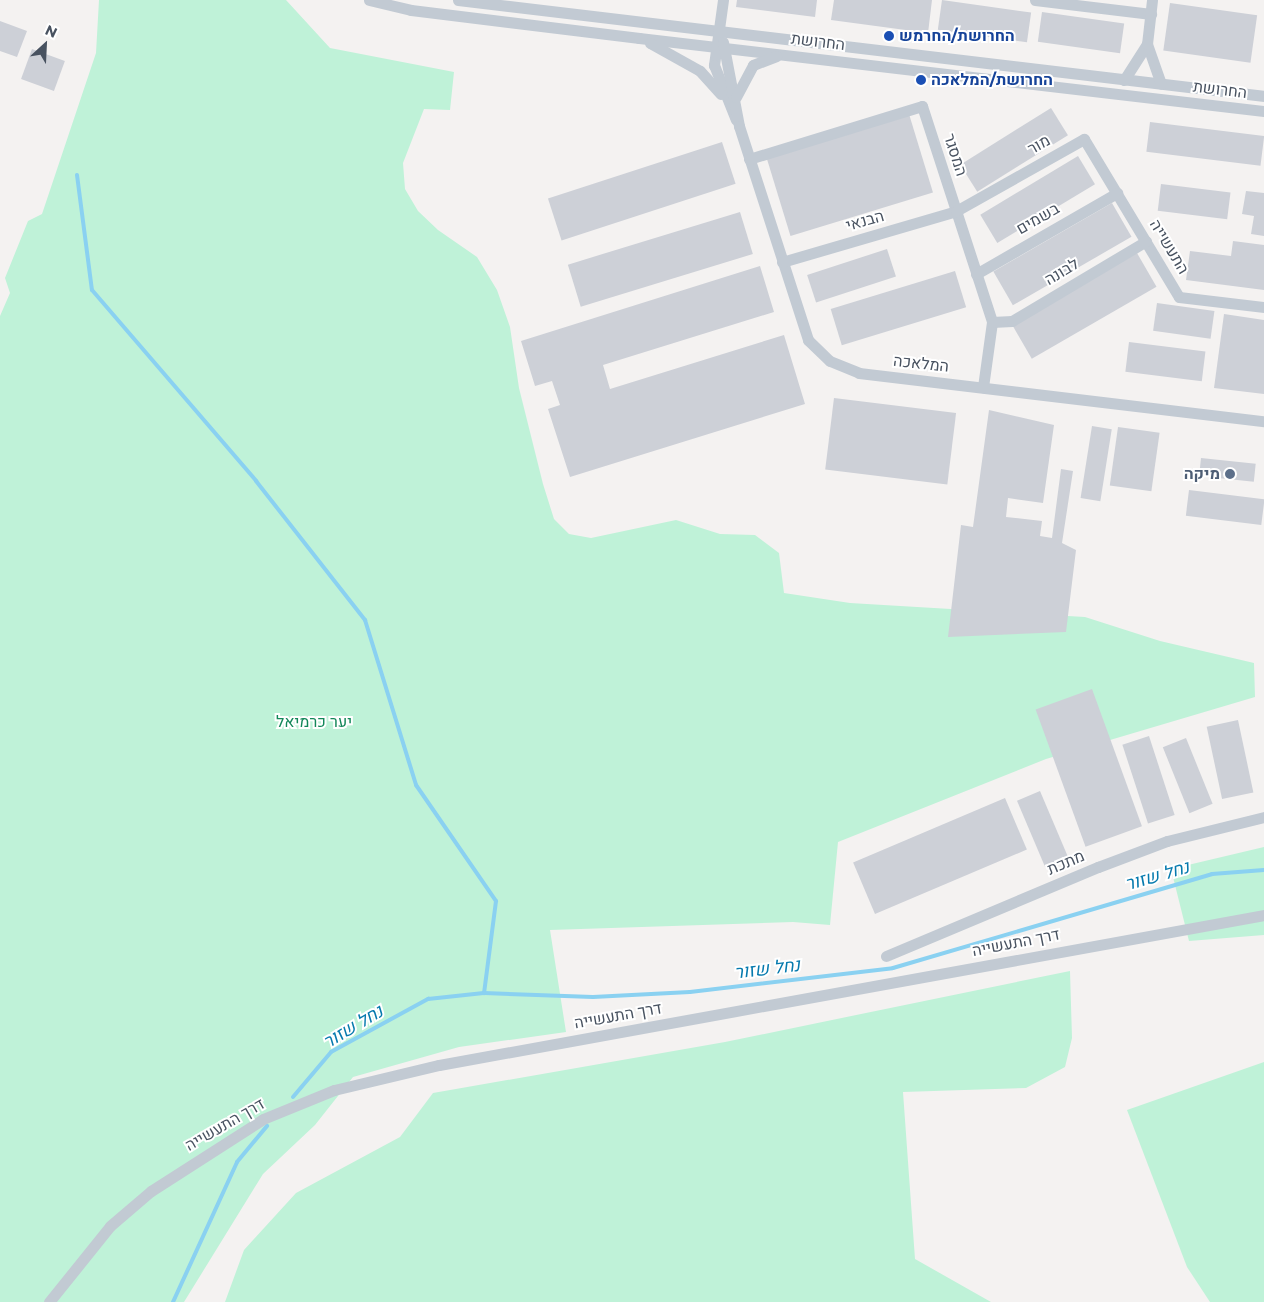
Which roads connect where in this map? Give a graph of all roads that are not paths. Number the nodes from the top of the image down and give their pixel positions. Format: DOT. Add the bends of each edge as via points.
graph roads {
  1 [pos="369,0"];
  2 [pos="458,0"];
  3 [pos="723,0"];
  4 [pos="1035,0"];
  5 [pos="1152,0"];
  6 [pos="1150,14"];
  7 [pos="720,31"];
  8 [pos="639,38"];
  9 [pos="1147,44"];
  10 [pos="720,48"];
  11 [pos="785,55"];
  12 [pos="1124,80"];
  13 [pos="1161,84"];
  14 [pos="1264,96"];
  15 [pos="730,99"];
  16 [pos="1264,111"];
  17 [pos="749,159"];
  18 [pos="1117,193"];
  19 [pos="956,211"];
  20 [pos="1146,241"];
  21 [pos="782,262"];
  22 [pos="976,274"];
  23 [pos="1264,307"];
  24 [pos="992,322"];
  25 [pos="983,387"];
  26 [pos="1264,421"];
  27 [pos="1264,817"];
  28 [pos="1264,915"];
  29 [pos="886,956"];
  30 [pos="49,1302"];
  1 -- 8 [label="street, החרושת" via="411,10"];
  2 -- 7 [label="street, החרושת"];
  3 -- 7 [label="street, המלאכה"];
  4 -- 6 [label="street"];
  5 -- 6 [label="street"];
  6 -- 9 [label="street"];
  7 -- 10 [label="street, המלאכה"];
  7 -- 12 [label="street, החרושת"];
  8 -- 10 [label="street, החרושת"];
  8 -- 15 [label="street" via="700,71"];
  9 -- 12 [label="street"];
  9 -- 13 [label="street"];
  10 -- 11 [label="street, החרושת"];
  10 -- 15 [label="street, המלאכה" via="714,65"];
  11 -- 15 [label="street" via="753,65"];
  11 -- 16 [label="street, החרושת"];
  12 -- 13 [label="street, החרושת"];
  13 -- 14 [label="street, החרושת"];
  15 -- 17 [label="street, המלאכה"];
  17 -- 19 [label="street, המסגר" via="922,106"];
  17 -- 21 [label="street, המלאכה"];
  18 -- 19 [label="street, מור" via="1084,139"];
  18 -- 20 [label="street, התעשייה"];
  18 -- 22 [label="street, בשמים"];
  19 -- 21 [label="street, הבנאי"];
  19 -- 22 [label="street, המסגר"];
  20 -- 23 [label="street, התעשייה" via="1180,297"];
  20 -- 24 [label="street, לבונה" via="1012,320"];
  21 -- 25 [label="street, המלאכה" via="808,340 830,361 859,373"];
  22 -- 24 [label="street, המסגר"];
  24 -- 25 [label="street, המסגר"];
  25 -- 26 [label="street, המלאכה"];
  27 -- 29 [label="street, מתכת" via="1168,841"];
  28 -- 30 [label="street, דרך התעשייה" via="439,1064 334,1090 262,1118 151,1191 110,1226"];
}
